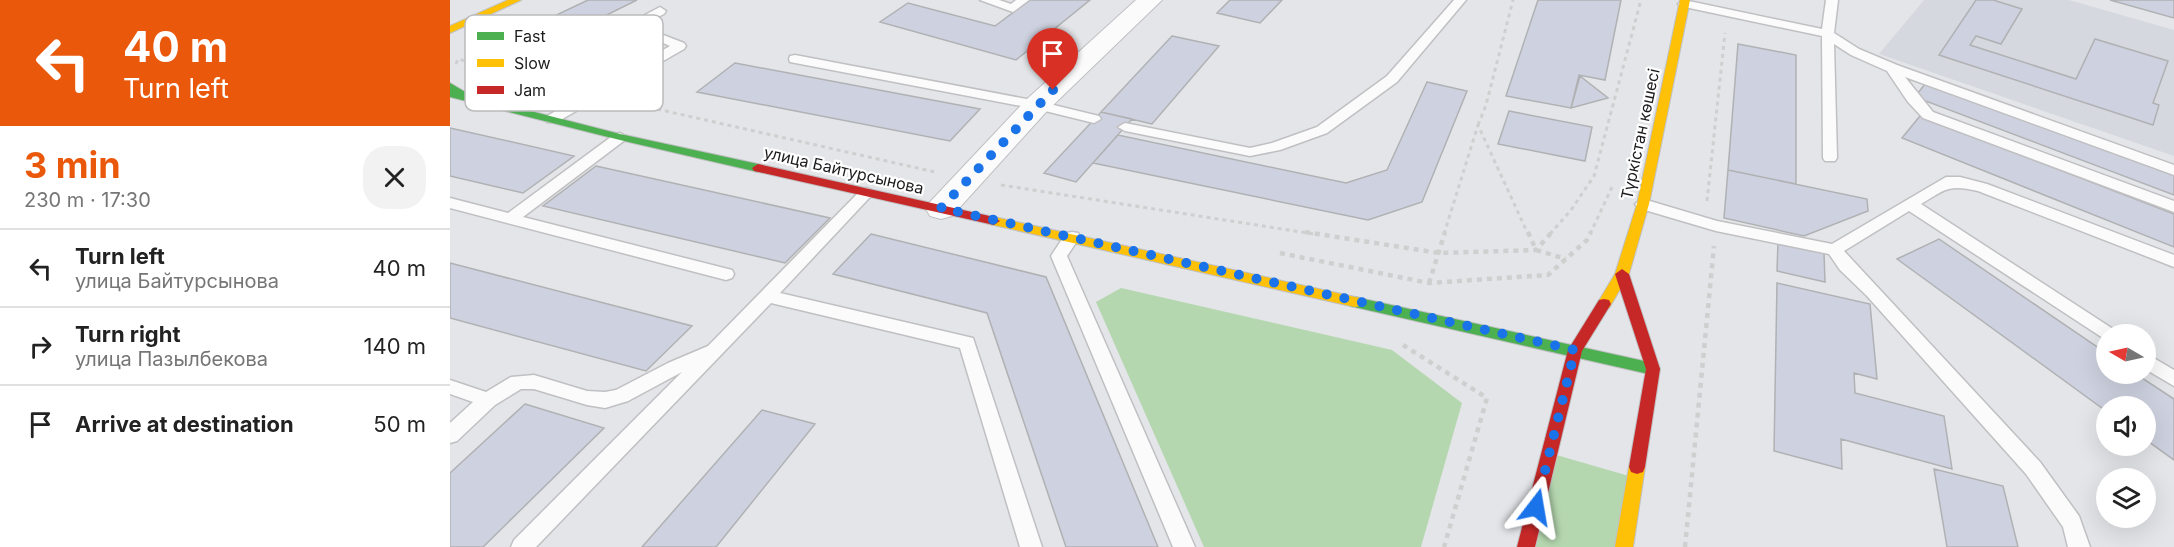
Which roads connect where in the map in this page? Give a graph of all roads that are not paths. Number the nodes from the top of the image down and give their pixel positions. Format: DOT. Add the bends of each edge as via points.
graph roads {
  1 [pos="516,0"];
  2 [pos="986,0"];
  3 [pos="1023,0"];
  4 [pos="1150,0"];
  5 [pos="1460,0"];
  6 [pos="1832,0"];
  7 [pos="1685,2"];
  8 [pos="492,11"];
  9 [pos="660,11"];
  10 [pos="483,15"];
  11 [pos="488,15"];
  12 [pos="652,15"];
  13 [pos="465,23"];
  14 [pos="450,30"];
  15 [pos="1828,34"];
  16 [pos="663,39"];
  17 [pos="663,56"];
  18 [pos="795,59"];
  19 [pos="1892,68"];
  20 [pos="450,86"];
  21 [pos="450,94"];
  22 [pos="465,96"];
  23 [pos="465,97"];
  24 [pos="1037,105"];
  25 [pos="520,111"];
  26 [pos="566,111"];
  27 [pos="552,119"];
  28 [pos="1094,119"];
  29 [pos="1125,127"];
  30 [pos="620,136"];
  31 [pos="1830,158"];
  32 [pos="2174,170"];
  33 [pos="866,193"];
  34 [pos="450,203"];
  35 [pos="1642,204"];
  36 [pos="1911,205"];
  37 [pos="2174,207"];
  38 [pos="941,208"];
  39 [pos="511,218"];
  40 [pos="1072,237"];
  41 [pos="1834,250"];
  42 [pos="2174,261"];
  43 [pos="726,274"];
  44 [pos="1622,274"];
  45 [pos="767,296"];
  46 [pos="2096,327"];
  47 [pos="716,349"];
  48 [pos="1575,350"];
  49 [pos="2156,367"];
  50 [pos="1653,369"];
  51 [pos="2174,379"];
  52 [pos="450,387"];
  53 [pos="488,400"];
  54 [pos="450,435"];
  55 [pos="522,547"];
  56 [pos="1031,547"];
  57 [pos="1184,547"];
  58 [pos="1526,547"];
  59 [pos="1624,547"];
  60 [pos="2079,547"];
  1 -- 8 [label="street"];
  2 -- 3 [label="lane" via="1013,8"];
  4 -- 24 [label="street"];
  5 -- 29 [label="lane" via="1392,79 1322,130 1250,152"];
  6 -- 15 [label="lane"];
  7 -- 15 [label="lane"];
  7 -- 35 [label="street, Түркістан көшесі"];
  8 -- 10 [label="street"];
  8 -- 11 [label="street"];
  9 -- 12 [label="lane"];
  13 -- 14 [label="street"];
  15 -- 19 [label="lane" via="1855,52"];
  15 -- 31 [label="lane"];
  16 -- 17 [label="lane" via="680,46"];
  18 -- 24 [label="lane"];
  19 -- 32 [label="lane"];
  19 -- 37 [label="lane" via="1928,115"];
  20 -- 22 [label="street"];
  21 -- 23 [label="street, улица Байтурсынова"];
  24 -- 28 [label="lane"];
  24 -- 38 [label="street"];
  25 -- 27 [label="street, улица Байтурсынова"];
  26 -- 27 [label="lane"];
  27 -- 30 [label="street, улица Байтурсынова"];
  30 -- 33 [label="street, улица Байтурсынова"];
  30 -- 39 [label="lane"];
  33 -- 38 [label="street, улица Байтурсынова"];
  33 -- 45 [label="lane"];
  34 -- 39 [label="lane"];
  35 -- 41 [label="lane" via="1716,226"];
  35 -- 44 [label="street, Түркістан көшесі"];
  36 -- 41 [label="lane"];
  36 -- 42 [label="lane" via="1946,182 1960,182"];
  36 -- 46 [label="lane"];
  38 -- 40 [label="street, улица Байтурсынова"];
  39 -- 43 [label="lane"];
  40 -- 48 [label="street, улица Байтурсынова"];
  40 -- 57 [label="lane" via="1059,256"];
  41 -- 60 [label="lane" via="2033,468 2072,523"];
  44 -- 48 [label="street, Түркістан көшесі"];
  44 -- 50 [label="street"];
  45 -- 47 [label="lane"];
  45 -- 56 [label="lane" via="967,344"];
  47 -- 53 [label="lane" via="621,396 605,400 534,382 518,382"];
  47 -- 55 [label="lane"];
  48 -- 50 [label="street, улица Байтурсынова"];
  48 -- 58 [label="street, Түркістан көшесі"];
  49 -- 51 [label="lane"];
  50 -- 59 [label="street"];
  52 -- 53 [label="lane"];
  53 -- 54 [label="lane"];
}
